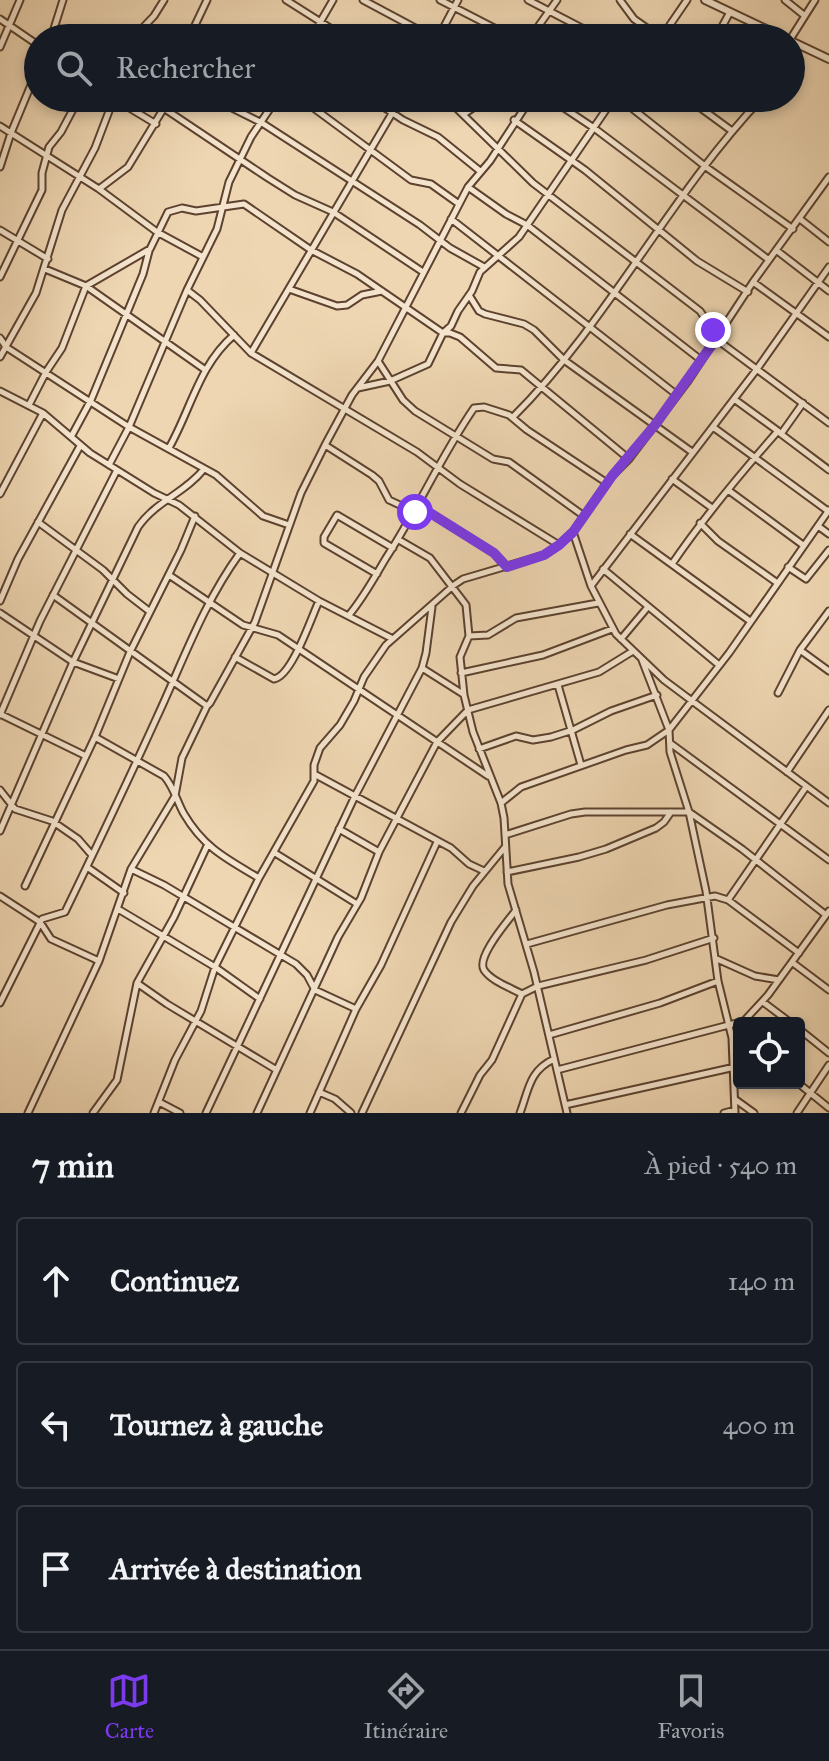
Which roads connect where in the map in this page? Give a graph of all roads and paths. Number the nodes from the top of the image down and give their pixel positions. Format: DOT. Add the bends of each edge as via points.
graph roads {
  1 [pos="20,0"];
  2 [pos="63,0"];
  3 [pos="164,0"];
  4 [pos="207,0"];
  5 [pos="286,0"];
  6 [pos="333,0"];
  7 [pos="363,0"];
  8 [pos="440,0"];
  9 [pos="528,0"];
  10 [pos="557,0"];
  11 [pos="620,0"];
  12 [pos="687,0"];
  13 [pos="705,0"];
  14 [pos="785,0"];
  15 [pos="815,0"];
  16 [pos="456,3"];
  17 [pos="550,12"];
  18 [pos="730,12"];
  19 [pos="805,16"];
  20 [pos="0,19"];
  21 [pos="320,20"];
  22 [pos="55,24"];
  23 [pos="146,24"];
  24 [pos="198,24"];
  25 [pos="318,24"];
  26 [pos="326,24"];
  27 [pos="409,24"];
  28 [pos="444,24"];
  29 [pos="491,24"];
  30 [pos="541,24"];
  31 [pos="574,24"];
  32 [pos="641,24"];
  33 [pos="671,24"];
  34 [pos="724,24"];
  35 [pos="756,24"];
  36 [pos="799,24"];
  37 [pos="9,25"];
  38 [pos="24,35"];
  39 [pos="0,47"];
  40 [pos="805,47"];
  41 [pos="829,59"];
  42 [pos="24,102"];
  43 [pos="72,112"];
  44 [pos="108,112"];
  45 [pos="136,112"];
  46 [pos="163,112"];
  47 [pos="170,112"];
  48 [pos="240,112"];
  49 [pos="269,112"];
  50 [pos="319,112"];
  51 [pos="462,112"];
  52 [pos="467,112"];
  53 [pos="520,112"];
  54 [pos="570,112"];
  55 [pos="606,112"];
  56 [pos="634,112"];
  57 [pos="706,112"];
  58 [pos="749,112"];
  59 [pos="392,113"];
  60 [pos="464,114"];
  61 [pos="514,120"];
  62 [pos="262,123"];
  63 [pos="156,124"];
  64 [pos="0,126"];
  65 [pos="594,128"];
  66 [pos="732,131"];
  67 [pos="11,133"];
  68 [pos="497,149"];
  69 [pos="372,150"];
  70 [pos="47,156"];
  71 [pos="240,158"];
  72 [pos="570,161"];
  73 [pos="0,167"];
  74 [pos="706,167"];
  75 [pos="480,171"];
  76 [pos="78,177"];
  77 [pos="829,177"];
  78 [pos="351,181"];
  79 [pos="468,187"];
  80 [pos="826,188"];
  81 [pos="99,189"];
  82 [pos="548,193"];
  83 [pos="683,196"];
  84 [pos="459,204"];
  85 [pos="223,208"];
  86 [pos="333,212"];
  87 [pos="451,219"];
  88 [pos="800,219"];
  89 [pos="527,225"];
  90 [pos="660,229"];
  91 [pos="793,229"];
  92 [pos="0,230"];
  93 [pos="157,232"];
  94 [pos="439,240"];
  95 [pos="18,241"];
  96 [pos="829,242"];
  97 [pos="150,249"];
  98 [pos="311,250"];
  99 [pos="776,250"];
  100 [pos="499,256"];
  101 [pos="203,257"];
  102 [pos="48,259"];
  103 [pos="769,260"];
  104 [pos="636,262"];
  105 [pos="484,267"];
  106 [pos="829,267"];
  107 [pos="45,269"];
  108 [pos="423,272"];
  109 [pos="0,277"];
  110 [pos="753,282"];
  111 [pos="816,282"];
  112 [pos="86,286"];
  113 [pos="289,289"];
  114 [pos="187,290"];
  115 [pos="382,291"];
  116 [pos="829,291"];
  117 [pos="614,292"];
  118 [pos="748,292"];
  119 [pos="469,295"];
  120 [pos="405,307"];
  121 [pos="796,312"];
  122 [pos="126,314"];
  123 [pos="589,327"];
  124 [pos="443,333"];
  125 [pos="234,335"];
  126 [pos="829,337"];
  127 [pos="0,338"];
  128 [pos="716,339"];
  129 [pos="167,342"];
  130 [pos="6,347"];
  131 [pos="251,353"];
  132 [pos="0,357"];
  133 [pos="564,360"];
  134 [pos="701,360"];
  135 [pos="378,361"];
  136 [pos="204,369"];
  137 [pos="757,369"];
  138 [pos="46,372"];
  139 [pos="390,381"];
  140 [pos="358,388"];
  141 [pos="541,388"];
  142 [pos="0,391"];
  143 [pos="677,395"];
  144 [pos="734,399"];
  145 [pos="91,400"];
  146 [pos="803,403"];
  147 [pos="29,405"];
  148 [pos="345,409"];
  149 [pos="43,413"];
  150 [pos="513,417"];
  151 [pos="829,423"];
  152 [pos="655,425"];
  153 [pos="129,427"];
  154 [pos="713,427"];
  155 [pos="780,433"];
  156 [pos="71,437"];
  157 [pos="456,438"];
  158 [pos="325,445"];
  159 [pos="80,446"];
  160 [pos="169,448"];
  161 [pos="692,452"];
  162 [pos="755,458"];
  163 [pos="629,459"];
  164 [pos="109,465"];
  165 [pos="437,468"];
  166 [pos="204,469"];
  167 [pos="117,470"];
  168 [pos="829,470"];
  169 [pos="672,479"];
  170 [pos="607,483"];
  171 [pos="728,490"];
  172 [pos="0,494"];
  173 [pos="167,499"];
  174 [pos="419,506"];
  175 [pos="712,508"];
  176 [pos="828,511"];
  177 [pos="415,512"];
  178 [pos="195,516"];
  179 [pos="584,516"];
  180 [pos="38,521"];
  181 [pos="700,523"];
  182 [pos="289,525"];
  183 [pos="818,526"];
  184 [pos="573,532"];
  185 [pos="630,534"];
  186 [pos="829,534"];
  187 [pos="399,540"];
  188 [pos="559,545"];
  189 [pos="803,545"];
  190 [pos="393,548"];
  191 [pos="75,549"];
  192 [pos="829,550"];
  193 [pos="240,553"];
  194 [pos="672,564"];
  195 [pos="507,567"];
  196 [pos="788,567"];
  197 [pos="603,569"];
  198 [pos="273,573"];
  199 [pos="377,574"];
  200 [pos="169,575"];
  201 [pos="114,579"];
  202 [pos="776,582"];
  203 [pos="591,586"];
  204 [pos="451,588"];
  205 [pos="53,595"];
  206 [pos="0,601"];
  207 [pos="319,601"];
  208 [pos="209,603"];
  209 [pos="598,603"];
  210 [pos="432,606"];
  211 [pos="647,608"];
  212 [pos="149,611"];
  213 [pos="829,611"];
  214 [pos="0,613"];
  215 [pos="349,615"];
  216 [pos="750,621"];
  217 [pos="93,623"];
  218 [pos="252,628"];
  219 [pos="612,629"];
  220 [pos="469,636"];
  221 [pos="34,637"];
  222 [pos="391,638"];
  223 [pos="621,639"];
  224 [pos="298,649"];
  225 [pos="800,650"];
  226 [pos="633,651"];
  227 [pos="130,652"];
  228 [pos="235,657"];
  229 [pos="642,660"];
  230 [pos="73,662"];
  231 [pos="719,665"];
  232 [pos="422,668"];
  233 [pos="829,671"];
  234 [pos="461,673"];
  235 [pos="119,679"];
  236 [pos="171,681"];
  237 [pos="558,685"];
  238 [pos="359,689"];
  239 [pos="778,693"];
  240 [pos="464,695"];
  241 [pos="657,695"];
  242 [pos="692,700"];
  243 [pos="207,706"];
  244 [pos="468,710"];
  245 [pos="829,710"];
  246 [pos="0,714"];
  247 [pos="397,716"];
  248 [pos="573,730"];
  249 [pos="669,730"];
  250 [pos="44,733"];
  251 [pos="95,737"];
  252 [pos="437,742"];
  253 [pos="670,743"];
  254 [pos="479,749"];
  255 [pos="86,756"];
  256 [pos="136,758"];
  257 [pos="581,765"];
  258 [pos="787,772"];
  259 [pos="315,774"];
  260 [pos="489,776"];
  261 [pos="806,787"];
  262 [pos="0,790"];
  263 [pos="175,796"];
  264 [pos="355,796"];
  265 [pos="828,800"];
  266 [pos="501,803"];
  267 [pos="11,804"];
  268 [pos="671,812"];
  269 [pos="689,812"];
  270 [pos="397,819"];
  271 [pos="56,823"];
  272 [pos="780,825"];
  273 [pos="339,829"];
  274 [pos="0,831"];
  275 [pos="505,835"];
  276 [pos="437,842"];
  277 [pos="207,846"];
  278 [pos="506,846"];
  279 [pos="379,852"];
  280 [pos="275,853"];
  281 [pos="91,854"];
  282 [pos="829,860"];
  283 [pos="755,861"];
  284 [pos="87,867"];
  285 [pos="131,869"];
  286 [pos="484,871"];
  287 [pos="507,872"];
  288 [pos="259,878"];
  289 [pos="316,878"];
  290 [pos="25,886"];
  291 [pos="124,893"];
  292 [pos="0,896"];
  293 [pos="707,897"];
  294 [pos="184,898"];
  295 [pos="728,900"];
  296 [pos="357,904"];
  297 [pos="118,909"];
  298 [pos="516,910"];
  299 [pos="828,913"];
  300 [pos="40,922"];
  301 [pos="822,922"];
  302 [pos="829,927"];
  303 [pos="235,928"];
  304 [pos="164,937"];
  305 [pos="714,938"];
  306 [pos="527,944"];
  307 [pos="799,953"];
  308 [pos="279,955"];
  309 [pos="716,959"];
  310 [pos="99,961"];
  311 [pos="793,963"];
  312 [pos="215,967"];
  313 [pos="779,980"];
  314 [pos="718,981"];
  315 [pos="137,983"];
  316 [pos="538,986"];
  317 [pos="315,990"];
  318 [pos="829,990"];
  319 [pos="522,994"];
  320 [pos="260,999"];
  321 [pos="762,1002"];
  322 [pos="0,1003"];
  323 [pos="356,1009"];
  324 [pos="748,1017"];
  325 [pos="783,1017"];
  326 [pos="195,1021"];
  327 [pos="730,1024"];
  328 [pos="733,1025"];
  329 [pos="805,1034"];
  330 [pos="549,1035"];
  331 [pos="732,1038"];
  332 [pos="237,1046"];
  333 [pos="733,1048"];
  334 [pos="829,1053"];
  335 [pos="554,1059"];
  336 [pos="829,1065"];
  337 [pos="733,1067"];
  338 [pos="275,1069"];
  339 [pos="557,1070"];
  340 [pos="735,1089"];
  341 [pos="805,1089"];
  342 [pos="319,1092"];
  343 [pos="809,1092"];
  344 [pos="735,1099"];
  345 [pos="159,1102"];
  346 [pos="565,1105"];
  347 [pos="829,1108"];
  348 [pos="735,1112"];
  349 [pos="28,1113"];
  350 [pos="93,1113"];
  351 [pos="154,1113"];
  352 [pos="180,1113"];
  353 [pos="206,1113"];
  354 [pos="257,1113"];
  355 [pos="310,1113"];
  356 [pos="351,1113"];
  357 [pos="362,1113"];
  358 [pos="461,1113"];
  359 [pos="520,1113"];
  360 [pos="567,1113"];
  361 [pos="724,1113"];
  362 [pos="754,1113"];
  363 [pos="797,1113"];
  1 -- 37 [label="street"];
  2 -- 22 [label="street"];
  3 -- 23 [label="street"];
  4 -- 24 [label="street"];
  5 -- 21 [label="street"];
  6 -- 21 [label="street"];
  7 -- 27 [label="street"];
  8 -- 16 [label="street"];
  9 -- 17 [label="street"];
  10 -- 17 [label="street"];
  11 -- 32 [label="street"];
  12 -- 33 [label="street"];
  13 -- 18 [label="street"];
  14 -- 19 [label="street"];
  15 -- 19 [label="street"];
  16 -- 28 [label="street"];
  16 -- 29 [label="street"];
  17 -- 30 [label="street"];
  17 -- 31 [label="street"];
  18 -- 34 [label="street"];
  18 -- 35 [label="street"];
  19 -- 36 [label="street"];
  20 -- 37 [label="street"];
  21 -- 25 [label="street"];
  21 -- 26 [label="street"];
  37 -- 38 [label="street"];
  37 -- 39 [label="street"];
  40 -- 41 [label="street"];
  42 -- 67 [label="street"];
  43 -- 70 [label="street"];
  44 -- 76 [label="street"];
  45 -- 63 [label="street"];
  46 -- 63 [label="street"];
  47 -- 71 [label="street"];
  48 -- 62 [label="street"];
  49 -- 62 [label="street"];
  50 -- 69 [label="street"];
  51 -- 60 [label="street"];
  52 -- 60 [label="street"];
  53 -- 61 [label="street"];
  54 -- 65 [label="street"];
  55 -- 65 [label="street"];
  56 -- 74 [label="street"];
  57 -- 66 [label="street"];
  58 -- 66 [label="street"];
  59 -- 69 [label="street"];
  59 -- 75 [label="street" via="438,137"];
  60 -- 68 [label="street"];
  61 -- 68 [label="street"];
  61 -- 72 [label="street"];
  62 -- 71 [label="street"];
  62 -- 78 [label="street"];
  63 -- 81 [label="street" via="128,167"];
  64 -- 67 [label="street"];
  65 -- 72 [label="street"];
  65 -- 83 [label="street"];
  66 -- 74 [label="street"];
  67 -- 70 [label="street"];
  67 -- 73 [label="street"];
  68 -- 75 [label="street"];
  68 -- 82 [label="street"];
  69 -- 78 [label="street"];
  69 -- 84 [label="street" via="411,180 431,184"];
  70 -- 76 [label="street"];
  70 -- 95 [label="street" via="42,190"];
  71 -- 85 [label="street"];
  71 -- 86 [label="street" via="295,195"];
  72 -- 82 [label="street"];
  72 -- 90 [label="street"];
  74 -- 83 [label="street"];
  74 -- 91 [label="street"];
  75 -- 79 [label="street"];
  76 -- 81 [label="street"];
  76 -- 102 [label="street"];
  77 -- 80 [label="street"];
  78 -- 86 [label="street"];
  78 -- 94 [label="street"];
  79 -- 84 [label="street"];
  79 -- 89 [label="street"];
  80 -- 88 [label="street"];
  81 -- 93 [label="street"];
  82 -- 89 [label="street"];
  82 -- 104 [label="street"];
  83 -- 90 [label="street"];
  83 -- 103 [label="street"];
  84 -- 87 [label="street"];
  85 -- 93 [label="street" via="172,210"];
  85 -- 98 [label="street" via="244,204"];
  85 -- 101 [label="street"];
  86 -- 98 [label="street"];
  86 -- 108 [label="street"];
  87 -- 94 [label="street"];
  87 -- 100 [label="street"];
  88 -- 91 [label="street"];
  88 -- 96 [label="street"];
  89 -- 100 [label="street"];
  89 -- 117 [label="street"];
  90 -- 104 [label="street"];
  90 -- 118 [label="street" via="697,261"];
  91 -- 99 [label="street"];
  92 -- 95 [label="street"];
  93 -- 97 [label="street"];
  93 -- 101 [label="street"];
  94 -- 105 [label="street"];
  94 -- 108 [label="street"];
  95 -- 102 [label="street"];
  95 -- 109 [label="street"];
  97 -- 112 [label="street"];
  97 -- 122 [label="street"];
  98 -- 113 [label="street"];
  98 -- 115 [label="street"];
  99 -- 103 [label="street"];
  99 -- 111 [label="street"];
  100 -- 105 [label="street"];
  100 -- 123 [label="street"];
  101 -- 114 [label="street"];
  102 -- 107 [label="street"];
  103 -- 110 [label="street"];
  104 -- 117 [label="street"];
  104 -- 128 [label="street" via="700,311"];
  105 -- 119 [label="street"];
  106 -- 111 [label="street"];
  107 -- 112 [label="street"];
  107 -- 130 [label="street"];
  108 -- 120 [label="street"];
  110 -- 118 [label="street"];
  110 -- 121 [label="street"];
  111 -- 116 [label="street"];
  111 -- 121 [label="street"];
  112 -- 122 [label="street"];
  112 -- 138 [label="street" via="62,348"];
  113 -- 115 [label="street" via="337,306"];
  113 -- 131 [label="street"];
  114 -- 125 [label="street"];
  114 -- 129 [label="street"];
  115 -- 120 [label="street"];
  117 -- 123 [label="street"];
  117 -- 134 [label="street"];
  118 -- 128 [label="street"];
  119 -- 124 [label="street"];
  119 -- 133 [label="street" via="479,311 534,330"];
  120 -- 124 [label="street"];
  120 -- 135 [label="street"];
  121 -- 126 [label="street"];
  121 -- 137 [label="street"];
  122 -- 129 [label="street"];
  122 -- 145 [label="street"];
  123 -- 133 [label="street"];
  123 -- 143 [label="street"];
  124 -- 139 [label="street" via="428,364"];
  124 -- 141 [label="street" via="460,337 496,368 521,370"];
  125 -- 131 [label="street"];
  125 -- 136 [label="street"];
  127 -- 130 [label="street"];
  128 -- 134 [label="street"];
  128 -- 137 [label="street"];
  129 -- 136 [label="street"];
  129 -- 153 [label="street"];
  130 -- 132 [label="street"];
  130 -- 138 [label="street"];
  131 -- 148 [label="street"];
  133 -- 141 [label="street"];
  133 -- 152 [label="street"];
  134 -- 143 [label="street"];
  135 -- 139 [label="street"];
  135 -- 140 [label="street"];
  136 -- 160 [label="street"];
  137 -- 144 [label="street"];
  137 -- 146 [label="street"];
  138 -- 145 [label="street"];
  138 -- 147 [label="street"];
  139 -- 140 [label="street"];
  139 -- 157 [label="street" via="415,411"];
  140 -- 148 [label="street"];
  141 -- 150 [label="street"];
  141 -- 163 [label="street"];
  142 -- 147 [label="street"];
  143 -- 152 [label="street"];
  144 -- 154 [label="street"];
  144 -- 155 [label="street"];
  145 -- 153 [label="street"];
  145 -- 156 [label="street"];
  146 -- 151 [label="street"];
  146 -- 155 [label="street"];
  147 -- 149 [label="street"];
  148 -- 158 [label="street"];
  148 -- 165 [label="street"];
  149 -- 156 [label="street"];
  149 -- 172 [label="street"];
  150 -- 157 [label="street" via="474,408"];
  150 -- 170 [label="street"];
  152 -- 161 [label="street"];
  152 -- 163 [label="street"];
  153 -- 160 [label="street"];
  153 -- 164 [label="street"];
  154 -- 161 [label="street"];
  154 -- 162 [label="street"];
  155 -- 162 [label="street"];
  155 -- 168 [label="street"];
  156 -- 159 [label="street"];
  157 -- 165 [label="street"];
  157 -- 179 [label="street" via="509,462"];
  158 -- 177 [label="street" via="379,481 389,500"];
  158 -- 182 [label="street"];
  159 -- 164 [label="street"];
  159 -- 180 [label="street"];
  160 -- 166 [label="street"];
  161 -- 169 [label="street"];
  162 -- 171 [label="street"];
  162 -- 176 [label="street"];
  163 -- 170 [label="street"];
  164 -- 167 [label="street"];
  165 -- 174 [label="street"];
  165 -- 188 [label="street"];
  166 -- 173 [label="street"];
  166 -- 182 [label="street" via="263,516"];
  167 -- 173 [label="street"];
  167 -- 191 [label="street"];
  169 -- 175 [label="street"];
  169 -- 185 [label="street"];
  170 -- 179 [label="street"];
  171 -- 175 [label="street"];
  171 -- 189 [label="street"];
  173 -- 178 [label="street"];
  173 -- 201 [label="street" via="138,527"];
  174 -- 177 [label="street"];
  174 -- 195 [label="street" via="494,553"];
  175 -- 181 [label="street"];
  176 -- 183 [label="street"];
  177 -- 187 [label="street"];
  178 -- 193 [label="street"];
  178 -- 200 [label="street"];
  179 -- 184 [label="street"];
  180 -- 191 [label="street"];
  180 -- 206 [label="street"];
  181 -- 194 [label="street"];
  181 -- 202 [label="street"];
  182 -- 198 [label="street"];
  183 -- 186 [label="street"];
  183 -- 189 [label="street"];
  184 -- 188 [label="street"];
  184 -- 203 [label="street"];
  185 -- 194 [label="street"];
  185 -- 197 [label="street"];
  187 -- 190 [label="street"];
  187 -- 204 [label="street" via="430,558"];
  188 -- 195 [label="street"];
  189 -- 196 [label="street"];
  190 -- 199 [label="street"];
  190 -- 199 [label="street" via="337,515 324,543"];
  191 -- 201 [label="street"];
  191 -- 205 [label="street"];
  192 -- 196 [label="street" via="806,579"];
  193 -- 198 [label="street"];
  193 -- 208 [label="street"];
  194 -- 216 [label="street"];
  195 -- 204 [label="street" via="463,579"];
  196 -- 202 [label="street"];
  197 -- 203 [label="street"];
  197 -- 211 [label="street"];
  198 -- 207 [label="street"];
  198 -- 218 [label="street"];
  199 -- 215 [label="street"];
  200 -- 208 [label="street"];
  200 -- 212 [label="street"];
  201 -- 212 [label="street"];
  201 -- 217 [label="street"];
  202 -- 216 [label="street"];
  203 -- 209 [label="street"];
  204 -- 210 [label="street"];
  204 -- 220 [label="street" via="466,605"];
  205 -- 217 [label="street"];
  205 -- 221 [label="street"];
  207 -- 215 [label="street"];
  207 -- 224 [label="street"];
  208 -- 218 [label="street"];
  208 -- 236 [label="street"];
  209 -- 219 [label="street"];
  209 -- 220 [label="street" via="516,618 488,635"];
  210 -- 222 [label="street"];
  210 -- 232 [label="street"];
  211 -- 223 [label="street"];
  211 -- 231 [label="street"];
  212 -- 227 [label="street"];
  213 -- 225 [label="street"];
  214 -- 221 [label="street"];
  215 -- 222 [label="street"];
  216 -- 231 [label="street"];
  217 -- 227 [label="street"];
  217 -- 230 [label="street"];
  218 -- 224 [label="street" via="269,631"];
  218 -- 228 [label="street"];
  219 -- 223 [label="street"];
  219 -- 234 [label="street" via="543,655"];
  220 -- 234 [label="street" via="460,657"];
  221 -- 230 [label="street"];
  221 -- 246 [label="street"];
  222 -- 238 [label="street"];
  223 -- 226 [label="street"];
  224 -- 228 [label="street" via="280,679"];
  224 -- 238 [label="street"];
  225 -- 233 [label="street"];
  225 -- 239 [label="street"];
  226 -- 229 [label="street"];
  226 -- 237 [label="street" via="613,666"];
  227 -- 235 [label="street"];
  227 -- 236 [label="street"];
  228 -- 243 [label="street"];
  229 -- 241 [label="street"];
  229 -- 242 [label="street"];
  230 -- 235 [label="street"];
  230 -- 250 [label="street"];
  231 -- 242 [label="street"];
  232 -- 240 [label="street"];
  232 -- 247 [label="street"];
  234 -- 240 [label="street"];
  235 -- 251 [label="street"];
  236 -- 243 [label="street"];
  236 -- 256 [label="street"];
  237 -- 244 [label="street"];
  237 -- 248 [label="street"];
  238 -- 247 [label="street"];
  238 -- 259 [label="street" via="316,755"];
  240 -- 244 [label="street"];
  241 -- 248 [label="street"];
  241 -- 249 [label="street"];
  242 -- 249 [label="street"];
  242 -- 258 [label="street"];
  243 -- 263 [label="street" via="182,758"];
  244 -- 252 [label="street"];
  244 -- 254 [label="street"];
  245 -- 258 [label="street"];
  246 -- 250 [label="street"];
  247 -- 252 [label="street"];
  247 -- 264 [label="street"];
  248 -- 254 [label="street" via="533,740 516,736"];
  248 -- 257 [label="street"];
  249 -- 253 [label="street"];
  249 -- 257 [label="street" via="647,745"];
  250 -- 255 [label="street"];
  250 -- 267 [label="street"];
  251 -- 255 [label="street"];
  251 -- 256 [label="street"];
  252 -- 260 [label="street"];
  252 -- 270 [label="street"];
  253 -- 269 [label="street"];
  253 -- 272 [label="street"];
  254 -- 260 [label="street"];
  255 -- 271 [label="street"];
  256 -- 263 [label="street" via="164,776"];
  256 -- 281 [label="street"];
  257 -- 266 [label="street" via="521,787"];
  258 -- 261 [label="street"];
  259 -- 264 [label="street"];
  259 -- 280 [label="street"];
  260 -- 266 [label="street"];
  261 -- 265 [label="street"];
  261 -- 272 [label="street"];
  262 -- 267 [label="street"];
  263 -- 277 [label="street"];
  263 -- 285 [label="street"];
  264 -- 270 [label="street"];
  264 -- 273 [label="street"];
  266 -- 275 [label="street"];
  267 -- 271 [label="street"];
  267 -- 274 [label="street"];
  268 -- 269 [label="street"];
  268 -- 275 [label="street" via="585,812"];
  268 -- 287 [label="street" via="656,828 606,849"];
  269 -- 283 [label="street"];
  269 -- 293 [label="street"];
  270 -- 276 [label="street"];
  270 -- 279 [label="street"];
  271 -- 281 [label="street"];
  271 -- 290 [label="street"];
  272 -- 282 [label="street"];
  272 -- 283 [label="street"];
  273 -- 279 [label="street"];
  273 -- 289 [label="street"];
  275 -- 278 [label="street"];
  276 -- 286 [label="street"];
  276 -- 323 [label="street"];
  277 -- 288 [label="street"];
  277 -- 294 [label="street"];
  278 -- 286 [label="street"];
  278 -- 287 [label="street"];
  279 -- 296 [label="street"];
  280 -- 288 [label="street"];
  280 -- 289 [label="street"];
  281 -- 284 [label="street"];
  283 -- 295 [label="street"];
  283 -- 299 [label="street"];
  284 -- 291 [label="street"];
  284 -- 300 [label="street" via="65,912"];
  285 -- 291 [label="street"];
  285 -- 294 [label="street"];
  286 -- 357 [label="street" via="451,922"];
  287 -- 298 [label="street"];
  288 -- 303 [label="street"];
  289 -- 296 [label="street"];
  289 -- 308 [label="street"];
  291 -- 297 [label="street"];
  292 -- 300 [label="street"];
  293 -- 295 [label="street"];
  293 -- 305 [label="street"];
  293 -- 306 [label="street"];
  294 -- 303 [label="street"];
  294 -- 304 [label="street"];
  295 -- 307 [label="street"];
  296 -- 317 [label="street"];
  297 -- 304 [label="street"];
  297 -- 310 [label="street"];
  298 -- 306 [label="street"];
  298 -- 319 [label="street" via="486,952 483,966"];
  299 -- 301 [label="street"];
  300 -- 310 [label="street" via="51,939"];
  300 -- 322 [label="street"];
  301 -- 302 [label="street"];
  301 -- 307 [label="street"];
  303 -- 308 [label="street"];
  303 -- 312 [label="street"];
  304 -- 312 [label="street"];
  304 -- 315 [label="street"];
  305 -- 309 [label="street"];
  305 -- 316 [label="street"];
  306 -- 316 [label="street"];
  307 -- 311 [label="street"];
  308 -- 317 [label="street" via="302,969"];
  308 -- 320 [label="street"];
  309 -- 313 [label="street"];
  309 -- 314 [label="street"];
  310 -- 349 [label="street"];
  311 -- 313 [label="street"];
  311 -- 318 [label="street"];
  312 -- 320 [label="street"];
  312 -- 326 [label="street"];
  313 -- 321 [label="street"];
  314 -- 327 [label="street"];
  314 -- 330 [label="street"];
  315 -- 326 [label="street"];
  315 -- 350 [label="street" via="117,1080"];
  316 -- 319 [label="street"];
  316 -- 330 [label="street"];
  317 -- 323 [label="street"];
  317 -- 338 [label="street"];
  319 -- 358 [label="street"];
  320 -- 332 [label="street"];
  321 -- 324 [label="street"];
  321 -- 325 [label="street"];
  323 -- 342 [label="street"];
  326 -- 332 [label="street"];
  326 -- 345 [label="street"];
  327 -- 328 [label="street"];
  327 -- 331 [label="street"];
  327 -- 339 [label="street"];
  329 -- 334 [label="street"];
  330 -- 335 [label="street"];
  331 -- 333 [label="street"];
  332 -- 338 [label="street"];
  332 -- 353 [label="street"];
  335 -- 339 [label="street"];
  335 -- 359 [label="street" via="535,1073"];
  336 -- 343 [label="street"];
  337 -- 346 [label="street"];
  338 -- 354 [label="street"];
  339 -- 346 [label="street"];
  340 -- 344 [label="street"];
  341 -- 343 [label="street"];
  342 -- 355 [label="street"];
  342 -- 356 [label="street"];
  343 -- 347 [label="street"];
  343 -- 363 [label="street"];
  344 -- 348 [label="street"];
  344 -- 362 [label="street"];
  345 -- 351 [label="street"];
  345 -- 352 [label="street"];
  346 -- 360 [label="street"];
  348 -- 361 [label="street"];
}
